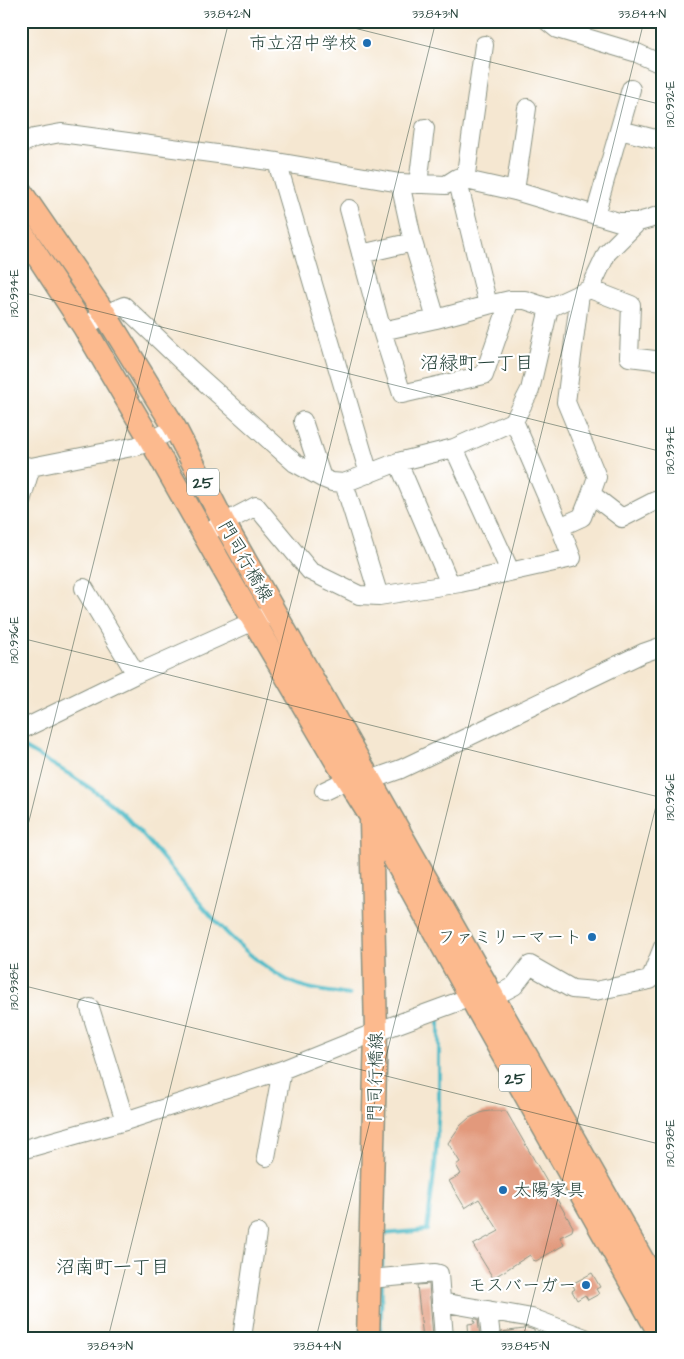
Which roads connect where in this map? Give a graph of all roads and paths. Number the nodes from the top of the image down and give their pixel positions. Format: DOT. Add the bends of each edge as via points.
graph roads {
  1 [pos="546,21"];
  2 [pos="484,45"];
  3 [pos="663,65"];
  4 [pos="631,89"];
  5 [pos="527,108"];
  6 [pos="425,128"];
  7 [pos="620,130"];
  8 [pos="663,141"];
  9 [pos="21,144"];
  10 [pos="277,162"];
  11 [pos="461,179"];
  12 [pos="400,182"];
  13 [pos="418,184"];
  14 [pos="515,191"];
  15 [pos="21,192"];
  16 [pos="349,209"];
  17 [pos="663,214"];
  18 [pos="595,215"];
  19 [pos="638,222"];
  20 [pos="21,232"];
  21 [pos="412,242"];
  22 [pos="362,254"];
  23 [pos="585,292"];
  24 [pos="510,300"];
  25 [pos="488,305"];
  26 [pos="549,308"];
  27 [pos="104,314"];
  28 [pos="436,319"];
  29 [pos="84,327"];
  30 [pos="382,331"];
  31 [pos="663,361"];
  32 [pos="303,421"];
  33 [pos="514,421"];
  34 [pos="175,428"];
  35 [pos="151,441"];
  36 [pos="454,448"];
  37 [pos="398,462"];
  38 [pos="26,466"];
  39 [pos="369,474"];
  40 [pos="322,478"];
  41 [pos="344,483"];
  42 [pos="591,494"];
  43 [pos="21,501"];
  44 [pos="663,502"];
  45 [pos="224,523"];
  46 [pos="560,527"];
  47 [pos="203,534"];
  48 [pos="510,571"];
  49 [pos="450,584"];
  50 [pos="84,588"];
  51 [pos="379,596"];
  52 [pos="274,611"];
  53 [pos="254,622"];
  54 [pos="663,646"];
  55 [pos="136,674"];
  56 [pos="21,730"];
  57 [pos="347,780"];
  58 [pos="370,780"];
  59 [pos="324,791"];
  60 [pos="371,817"];
  61 [pos="409,886"];
  62 [pos="373,899"];
  63 [pos="663,947"];
  64 [pos="484,995"];
  65 [pos="90,1008"];
  66 [pos="376,1032"];
  67 [pos="282,1070"];
  68 [pos="125,1120"];
  69 [pos="21,1150"];
  70 [pos="266,1157"];
  71 [pos="257,1233"];
  72 [pos="378,1278"];
  73 [pos="663,1296"];
  74 [pos="441,1302"];
  75 [pos="488,1310"];
  76 [pos="540,1329"];
  77 [pos="242,1338"];
  78 [pos="368,1338"];
  79 [pos="444,1338"];
  80 [pos="491,1338"];
  81 [pos="585,1338"];
  82 [pos="662,1338"];
  1 -- 3 [label="street" via="557,30 637,53"];
  2 -- 11 [label="street"];
  4 -- 7 [label="street"];
  5 -- 14 [label="street"];
  6 -- 13 [label="street"];
  7 -- 8 [label="street"];
  7 -- 18 [label="street"];
  9 -- 10 [label="street" via="61,133"];
  10 -- 12 [label="street"];
  10 -- 39 [label="street"];
  11 -- 13 [label="street" via="446,185"];
  11 -- 14 [label="street"];
  11 -- 25 [label="street"];
  12 -- 13 [label="street"];
  12 -- 21 [label="street"];
  14 -- 18 [label="street"];
  15 -- 27 [label="main road, 門司行橋線 / 25"];
  16 -- 22 [label="street"];
  17 -- 19 [label="street"];
  18 -- 19 [label="street" via="619,222"];
  19 -- 23 [label="street" via="607,253"];
  20 -- 29 [label="main road, 門司行橋線 / 25"];
  21 -- 22 [label="street"];
  21 -- 28 [label="street"];
  22 -- 30 [label="street"];
  23 -- 26 [label="street"];
  23 -- 31 [label="street" via="631,305 629,358"];
  23 -- 42 [label="street" via="566,402 597,477"];
  24 -- 25 [label="street"];
  24 -- 26 [label="street" via="526,300"];
  24 -- 30 [label="street" via="484,375 402,394"];
  25 -- 28 [label="street"];
  26 -- 33 [label="street" via="530,390"];
  27 -- 29 [label="street"];
  27 -- 34 [label="main road, 門司行橋線 / 25"];
  27 -- 40 [label="street" via="124,306 295,463"];
  28 -- 30 [label="street"];
  29 -- 35 [label="main road, 門司行橋線 / 25"];
  32 -- 40 [label="street"];
  33 -- 36 [label="street"];
  33 -- 46 [label="street"];
  34 -- 35 [label="street"];
  34 -- 45 [label="main road, 門司行橋線 / 25"];
  35 -- 38 [label="street"];
  35 -- 47 [label="main road, 門司行橋線 / 25"];
  36 -- 37 [label="street"];
  36 -- 48 [label="street"];
  37 -- 39 [label="street"];
  37 -- 49 [label="street"];
  38 -- 43 [label="street"];
  39 -- 41 [label="street"];
  40 -- 41 [label="street"];
  41 -- 51 [label="street"];
  42 -- 44 [label="street" via="622,518 655,502"];
  42 -- 46 [label="street" via="582,517"];
  45 -- 47 [label="street"];
  45 -- 51 [label="street" via="256,506 310,571 359,596"];
  45 -- 52 [label="main road, 門司行橋線 / 25"];
  46 -- 48 [label="street" via="572,558"];
  47 -- 53 [label="main road, 門司行橋線 / 25"];
  48 -- 49 [label="street"];
  49 -- 51 [label="street"];
  50 -- 55 [label="street"];
  52 -- 53 [label="street"];
  52 -- 58 [label="main road, 門司行橋線 / 25"];
  53 -- 55 [label="street"];
  53 -- 57 [label="main road, 門司行橋線 / 25"];
  54 -- 58 [label="street" via="401,769"];
  55 -- 56 [label="street"];
  57 -- 58 [label="street"];
  57 -- 59 [label="street"];
  57 -- 60 [label="main road, 門司行橋線 / 25"];
  58 -- 60 [label="main road, 門司行橋線 / 25"];
  58 -- 64 [label="main road, 門司行橋線 / 25"];
  60 -- 61 [label="main road, 門司行橋線 / 25"];
  60 -- 62 [label="main road, 門司行橋線 / 25"];
  61 -- 62 [label="main road" via="386,891"];
  61 -- 64 [label="main road, 門司行橋線 / 25"];
  62 -- 66 [label="main road, 門司行橋線 / 25"];
  63 -- 64 [label="street" via="650,980 595,991 572,990 530,965 514,986"];
  64 -- 66 [label="street"];
  64 -- 73 [label="main road, 門司行橋線 / 25"];
  64 -- 82 [label="main road, 門司行橋線 / 25"];
  65 -- 68 [label="street"];
  66 -- 67 [label="street"];
  66 -- 72 [label="main road, 門司行橋線 / 25"];
  67 -- 68 [label="street"];
  67 -- 70 [label="street"];
  68 -- 69 [label="street"];
  71 -- 77 [label="street"];
  72 -- 74 [label="street" via="438,1274"];
  72 -- 78 [label="main road, 門司行橋線 / 25"];
  74 -- 75 [label="street"];
  74 -- 79 [label="street"];
  75 -- 76 [label="street" via="532,1318"];
  75 -- 80 [label="street"];
  76 -- 81 [label="street"];
}
